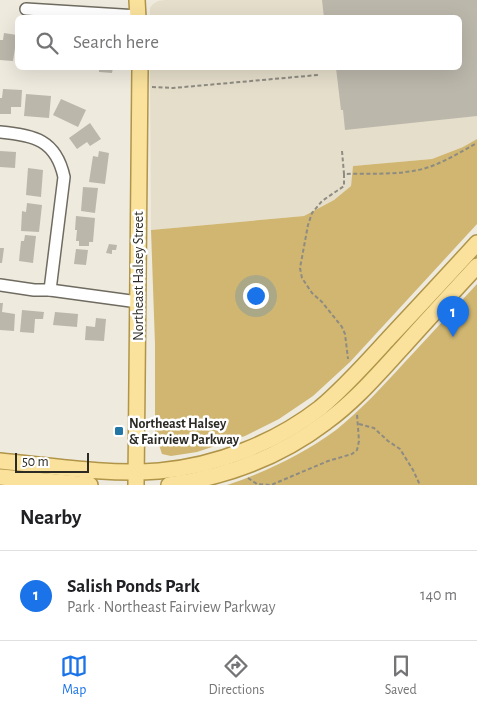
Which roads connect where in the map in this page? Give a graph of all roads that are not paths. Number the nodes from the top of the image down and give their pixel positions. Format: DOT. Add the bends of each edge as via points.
graph roads {
  1 [pos="137,0"];
  2 [pos="26,9"];
  3 [pos="110,15"];
  4 [pos="138,15"];
  5 [pos="140,70"];
  6 [pos="0,132"];
  7 [pos="477,243"];
  8 [pos="477,266"];
  9 [pos="0,285"];
  10 [pos="50,290"];
  11 [pos="138,302"];
  12 [pos="0,461"];
  13 [pos="0,477"];
  14 [pos="136,478"];
  15 [pos="90,485"];
  16 [pos="169,485"];
  1 -- 4 [label="main road"];
  2 -- 3 [label="street"];
  5 -- 11 [label="main road, Northeast Halsey Street"];
  6 -- 10 [label="street" via="37,138 47,144 61,164 64,177"];
  7 -- 14 [label="main road" via="349,381 310,414 262,442 220,460"];
  8 -- 16 [label="main road" via="352,401 327,422 300,440 241,469"];
  9 -- 10 [label="street"];
  10 -- 11 [label="street"];
  11 -- 14 [label="main road, Northeast Halsey Street"];
  12 -- 14 [label="main road" via="112,471"];
  13 -- 15 [label="main road"];
}
